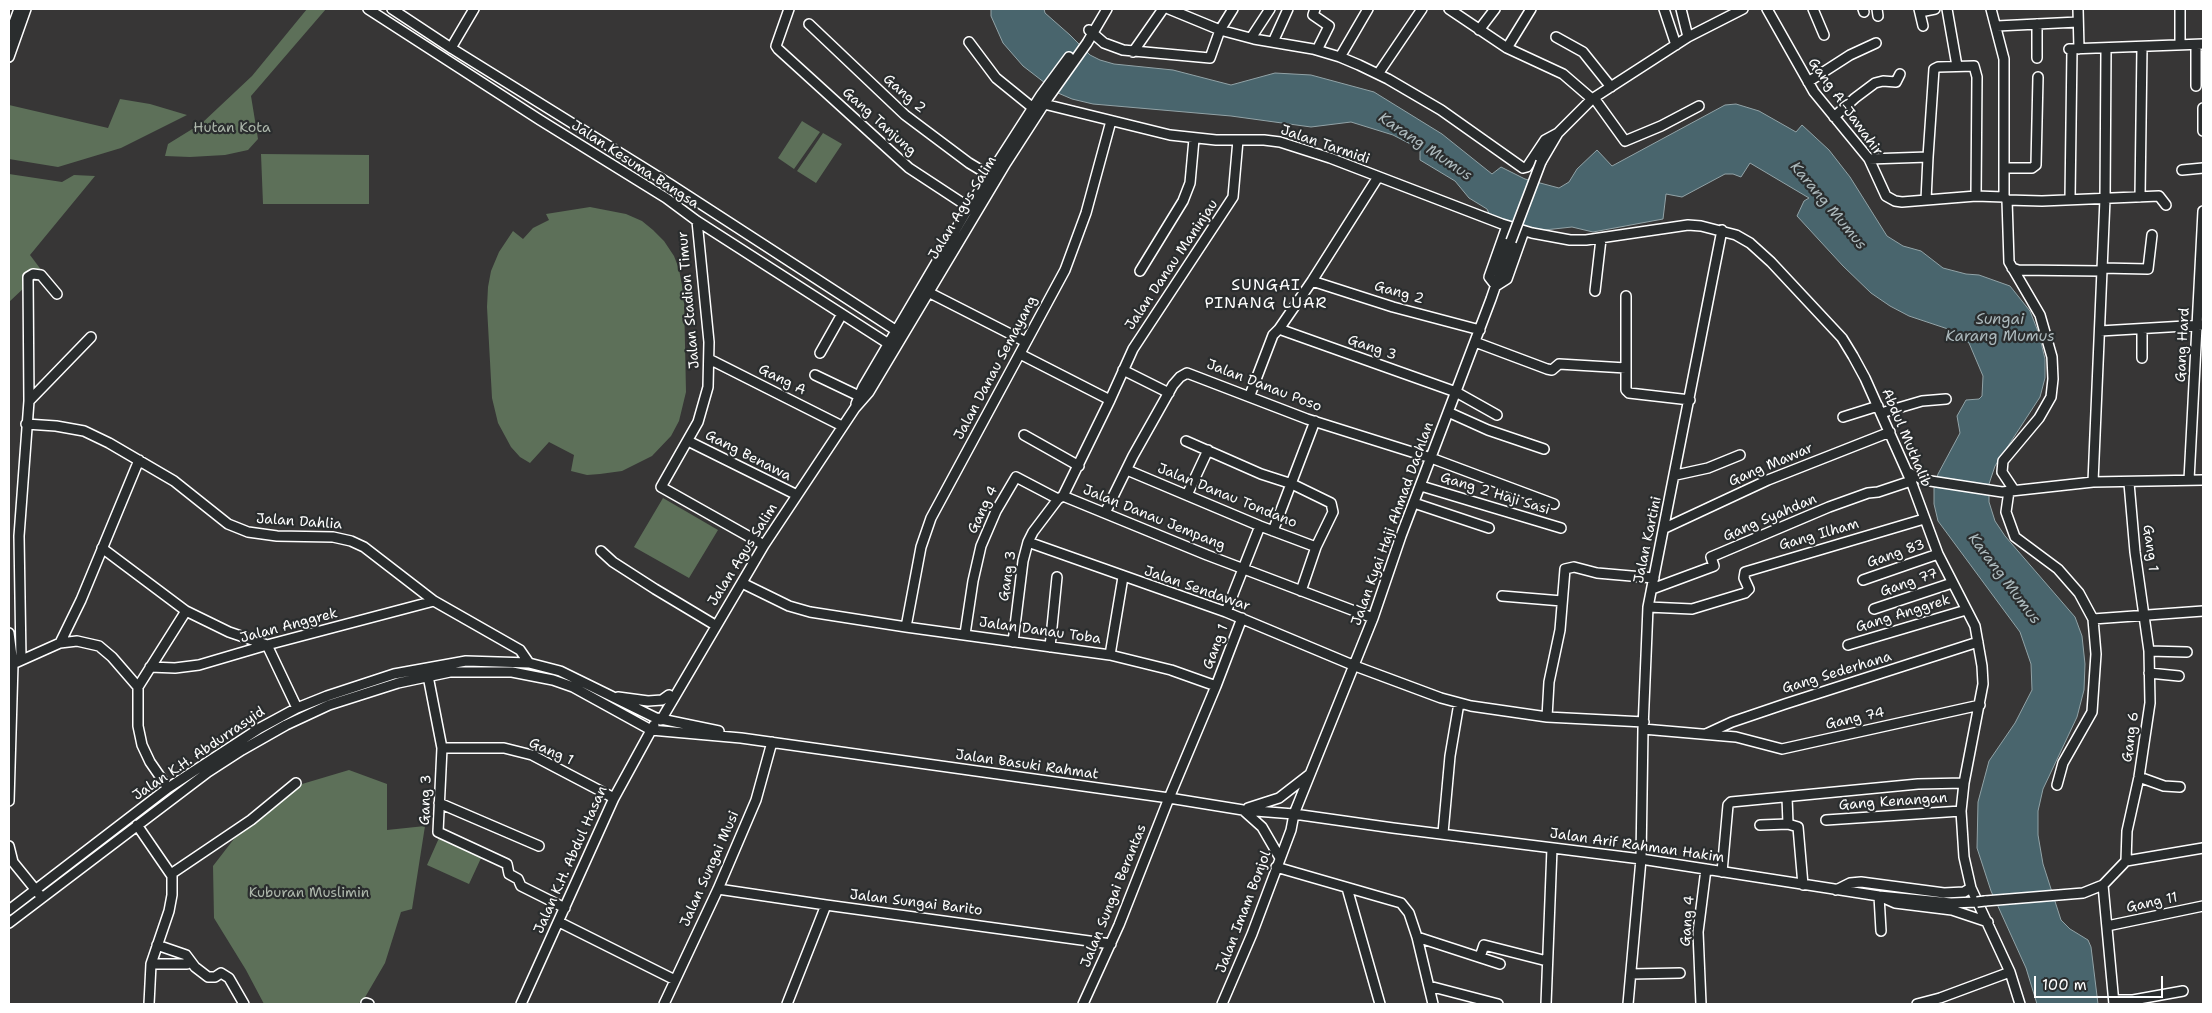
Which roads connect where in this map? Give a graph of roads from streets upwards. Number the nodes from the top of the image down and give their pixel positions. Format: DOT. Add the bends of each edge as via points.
graph roads {
  1 [pos="19,9"];
  2 [pos="26,9"];
  3 [pos="368,9"];
  4 [pos="392,9"];
  5 [pos="474,9"];
  6 [pos="789,9"];
  7 [pos="1107,9"];
  8 [pos="1163,9"];
  9 [pos="1169,9"];
  10 [pos="1233,9"];
  11 [pos="1270,9"];
  12 [pos="1288,9"];
  13 [pos="1315,9"];
  14 [pos="1368,9"];
  15 [pos="1422,9"];
  16 [pos="1450,9"];
  17 [pos="1494,9"];
  18 [pos="1531,9"];
  19 [pos="1664,9"];
  20 [pos="1681,9"];
  21 [pos="1742,9"];
  22 [pos="1767,9"];
  23 [pos="1814,9"];
  24 [pos="1936,9"];
  25 [pos="1946,9"];
  26 [pos="1991,9"];
  27 [pos="2078,9"];
  28 [pos="2180,9"];
  29 [pos="1920,10"];
  30 [pos="2078,22"];
  31 [pos="809,24"];
  32 [pos="2037,24"];
  33 [pos="1923,26"];
  34 [pos="1997,26"];
  35 [pos="1220,30"];
  36 [pos="1479,30"];
  37 [pos="1088,35"];
  38 [pos="1824,35"];
  39 [pos="9,36"];
  40 [pos="1556,37"];
  41 [pos="1688,37"];
  42 [pos="1251,38"];
  43 [pos="969,42"];
  44 [pos="1273,42"];
  45 [pos="1876,43"];
  46 [pos="1676,45"];
  47 [pos="2180,45"];
  48 [pos="2199,45"];
  49 [pos="2142,47"];
  50 [pos="451,48"];
  51 [pos="1507,48"];
  52 [pos="2073,49"];
  53 [pos="2106,49"];
  54 [pos="10,50"];
  55 [pos="1317,50"];
  56 [pos="1133,52"];
  57 [pos="1340,57"];
  58 [pos="2037,58"];
  59 [pos="1957,66"];
  60 [pos="1378,74"];
  61 [pos="1900,74"];
  62 [pos="2038,77"];
  63 [pos="1808,82"];
  64 [pos="2196,86"];
  65 [pos="1611,87"];
  66 [pos="1044,99"];
  67 [pos="1593,99"];
  68 [pos="1700,106"];
  69 [pos="1033,108"];
  70 [pos="2203,108"];
  71 [pos="1834,117"];
  72 [pos="1111,121"];
  73 [pos="2203,131"];
  74 [pos="1558,133"];
  75 [pos="1018,137"];
  76 [pos="1194,139"];
  77 [pos="1238,140"];
  78 [pos="627,157"];
  79 [pos="1928,157"];
  80 [pos="1869,159"];
  81 [pos="618,168"];
  82 [pos="2004,168"];
  83 [pos="2203,168"];
  84 [pos="2182,170"];
  85 [pos="989,175"];
  86 [pos="1378,177"];
  87 [pos="680,191"];
  88 [pos="1976,196"];
  89 [pos="2140,197"];
  90 [pos="2006,199"];
  91 [pos="2070,199"];
  92 [pos="2105,199"];
  93 [pos="1926,200"];
  94 [pos="673,203"];
  95 [pos="2166,205"];
  96 [pos="969,207"];
  97 [pos="2203,211"];
  98 [pos="977,213"];
  99 [pos="696,221"];
  100 [pos="1507,226"];
  101 [pos="1722,230"];
  102 [pos="1528,232"];
  103 [pos="2152,235"];
  104 [pos="1602,239"];
  105 [pos="2012,268"];
  106 [pos="2102,269"];
  107 [pos="1140,271"];
  108 [pos="1312,281"];
  109 [pos="1496,286"];
  110 [pos="1596,291"];
  111 [pos="928,292"];
  112 [pos="57,294"];
  113 [pos="1626,296"];
  114 [pos="842,314"];
  115 [pos="2200,325"];
  116 [pos="1279,329"];
  117 [pos="2142,329"];
  118 [pos="1480,330"];
  119 [pos="2100,330"];
  120 [pos="900,333"];
  121 [pos="91,337"];
  122 [pos="1026,342"];
  123 [pos="1475,342"];
  124 [pos="892,346"];
  125 [pos="820,353"];
  126 [pos="1020,354"];
  127 [pos="709,358"];
  128 [pos="2142,358"];
  129 [pos="1626,368"];
  130 [pos="1123,370"];
  131 [pos="815,375"];
  132 [pos="1456,392"];
  133 [pos="1169,393"];
  134 [pos="859,396"];
  135 [pos="1250,396"];
  136 [pos="1946,399"];
  137 [pos="1110,400"];
  138 [pos="1690,400"];
  139 [pos="29,401"];
  140 [pos="854,408"];
  141 [pos="1880,410"];
  142 [pos="1448,412"];
  143 [pos="1497,415"];
  144 [pos="1843,417"];
  145 [pos="1315,421"];
  146 [pos="26,424"];
  147 [pos="842,426"];
  148 [pos="1890,432"];
  149 [pos="1024,435"];
  150 [pos="1186,440"];
  151 [pos="688,441"];
  152 [pos="1544,449"];
  153 [pos="1208,450"];
  154 [pos="1740,455"];
  155 [pos="1431,458"];
  156 [pos="139,460"];
  157 [pos="1079,466"];
  158 [pos="1127,470"];
  159 [pos="1676,475"];
  160 [pos="1909,477"];
  161 [pos="2189,480"];
  162 [pos="2203,480"];
  163 [pos="2093,482"];
  164 [pos="2129,483"];
  165 [pos="1292,484"];
  166 [pos="1421,486"];
  167 [pos="2008,491"];
  168 [pos="797,495"];
  169 [pos="1186,495"];
  170 [pos="1060,498"];
  171 [pos="1414,503"];
  172 [pos="1554,504"];
  173 [pos="1105,513"];
  174 [pos="1924,519"];
  175 [pos="1260,526"];
  176 [pos="1489,528"];
  177 [pos="1561,528"];
  178 [pos="1664,528"];
  179 [pos="1273,531"];
  180 [pos="1028,542"];
  181 [pos="764,544"];
  182 [pos="1316,547"];
  183 [pos="102,548"];
  184 [pos="601,551"];
  185 [pos="1938,554"];
  186 [pos="1242,568"];
  187 [pos="1057,577"];
  188 [pos="1124,577"];
  189 [pos="1654,578"];
  190 [pos="1863,580"];
  191 [pos="742,583"];
  192 [pos="1952,583"];
  193 [pos="1652,589"];
  194 [pos="1301,591"];
  195 [pos="1502,596"];
  196 [pos="1562,600"];
  197 [pos="434,601"];
  198 [pos="1648,607"];
  199 [pos="1874,609"];
  200 [pos="1966,610"];
  201 [pos="186,611"];
  202 [pos="2203,611"];
  203 [pos="1226,612"];
  204 [pos="2146,616"];
  205 [pos="1242,618"];
  206 [pos="1374,618"];
  207 [pos="2093,619"];
  208 [pos="715,625"];
  209 [pos="906,627"];
  210 [pos="9,633"];
  211 [pos="965,634"];
  212 [pos="707,639"];
  213 [pos="1013,642"];
  214 [pos="1978,642"];
  215 [pos="60,643"];
  216 [pos="267,645"];
  217 [pos="1848,645"];
  218 [pos="1050,647"];
  219 [pos="2149,651"];
  220 [pos="2186,652"];
  221 [pos="1110,654"];
  222 [pos="17,662"];
  223 [pos="529,663"];
  224 [pos="1355,666"];
  225 [pos="150,667"];
  226 [pos="2149,673"];
  227 [pos="428,676"];
  228 [pos="2179,676"];
  229 [pos="1216,686"];
  230 [pos="138,687"];
  231 [pos="607,695"];
  232 [pos="669,695"];
  233 [pos="1459,703"];
  234 [pos="1980,705"];
  235 [pos="297,708"];
  236 [pos="1547,717"];
  237 [pos="658,719"];
  238 [pos="1643,725"];
  239 [pos="260,728"];
  240 [pos="651,730"];
  241 [pos="1704,734"];
  242 [pos="264,736"];
  243 [pos="741,738"];
  244 [pos="772,742"];
  245 [pos="442,748"];
  246 [pos="1312,772"];
  247 [pos="2139,777"];
  248 [pos="296,783"];
  249 [pos="1964,784"];
  250 [pos="2057,785"];
  251 [pos="2180,787"];
  252 [pos="168,788"];
  253 [pos="1787,797"];
  254 [pos="614,798"];
  255 [pos="1168,798"];
  256 [pos="9,801"];
  257 [pos="439,803"];
  258 [pos="1241,810"];
  259 [pos="1961,811"];
  260 [pos="1294,814"];
  261 [pos="1826,820"];
  262 [pos="1788,824"];
  263 [pos="137,825"];
  264 [pos="1760,826"];
  265 [pos="1444,833"];
  266 [pos="9,846"];
  267 [pos="539,846"];
  268 [pos="1552,848"];
  269 [pos="2203,848"];
  270 [pos="1641,859"];
  271 [pos="2126,861"];
  272 [pos="1278,863"];
  273 [pos="1706,869"];
  274 [pos="1722,872"];
  275 [pos="171,874"];
  276 [pos="1803,885"];
  277 [pos="2103,885"];
  278 [pos="1347,888"];
  279 [pos="35,889"];
  280 [pos="718,889"];
  281 [pos="1836,890"];
  282 [pos="1884,896"];
  283 [pos="42,897"];
  284 [pos="1976,897"];
  285 [pos="826,905"];
  286 [pos="2203,906"];
  287 [pos="565,908"];
  288 [pos="9,910"];
  289 [pos="559,922"];
  290 [pos="1988,922"];
  291 [pos="9,923"];
  292 [pos="2107,926"];
  293 [pos="1881,931"];
  294 [pos="1417,937"];
  295 [pos="1111,944"];
  296 [pos="157,946"];
  297 [pos="1480,957"];
  298 [pos="1547,961"];
  299 [pos="152,964"];
  300 [pos="187,964"];
  301 [pos="1500,964"];
  302 [pos="2010,972"];
  303 [pos="1680,973"];
  304 [pos="1631,974"];
  305 [pos="675,980"];
  306 [pos="1429,986"];
  307 [pos="2183,992"];
  308 [pos="149,1000"];
  309 [pos="1950,1000"];
  310 [pos="2114,1002"];
  311 [pos="244,1004"];
  312 [pos="521,1004"];
  313 [pos="664,1004"];
  314 [pos="787,1004"];
  315 [pos="1083,1004"];
  316 [pos="1222,1004"];
  317 [pos="1380,1004"];
  318 [pos="1435,1004"];
  319 [pos="1498,1004"];
  320 [pos="1546,1004"];
  321 [pos="1628,1004"];
  322 [pos="1700,1004"];
  323 [pos="1917,1004"];
  324 [pos="2020,1004"];
  1 -- 39 [label="street"];
  2 -- 54 [label="street"];
  3 -- 81 [label="street, Jalan Kesuma Bangsa"];
  4 -- 50 [label="street, Jalan Kesuma Bangsa"];
  5 -- 50 [label="street"];
  6 -- 96 [label="street, Gang Tanjung" via="776,46 778,49 909,168"];
  7 -- 37 [label="street"];
  8 -- 56 [label="street"];
  9 -- 35 [label="street"];
  10 -- 35 [label="street"];
  11 -- 42 [label="street"];
  12 -- 44 [label="street"];
  13 -- 55 [label="street" via="1313,15 1329,26"];
  14 -- 57 [label="street"];
  15 -- 60 [label="street"];
  16 -- 36 [label="street"];
  17 -- 36 [label="street"];
  18 -- 51 [label="street"];
  19 -- 46 [label="street"];
  20 -- 41 [label="street"];
  21 -- 41 [label="street"];
  22 -- 63 [label="street, Gang Al-Jawahir"];
  23 -- 38 [label="street"];
  24 -- 29 [label="street"];
  25 -- 59 [label="street"];
  26 -- 34 [label="street"];
  27 -- 30 [label="street"];
  28 -- 47 [label="street"];
  29 -- 33 [label="street"];
  30 -- 32 [label="street"];
  30 -- 52 [label="street"];
  31 -- 85 [label="street, Gang 2" via="905,115"];
  32 -- 34 [label="street"];
  32 -- 58 [label="street"];
  34 -- 82 [label="street" via="2005,71"];
  35 -- 42 [label="street"];
  35 -- 56 [label="street" via="1210,58"];
  36 -- 51 [label="street"];
  37 -- 56 [label="street"];
  37 -- 66 [label="street"];
  40 -- 65 [label="street" via="1583,52"];
  41 -- 46 [label="street"];
  42 -- 44 [label="street"];
  43 -- 69 [label="street" via="993,75"];
  44 -- 55 [label="street"];
  45 -- 63 [label="street" via="1850,55"];
  46 -- 65 [label="street"];
  47 -- 48 [label="street"];
  47 -- 49 [label="street"];
  48 -- 64 [label="street"];
  49 -- 53 [label="street"];
  49 -- 89 [label="street"];
  50 -- 78 [label="street, Jalan Kesuma Bangsa"];
  51 -- 67 [label="street" via="1563,74"];
  52 -- 53 [label="street"];
  52 -- 91 [label="street"];
  53 -- 92 [label="street"];
  55 -- 57 [label="street"];
  57 -- 60 [label="street"];
  59 -- 79 [label="street" via="1934,69"];
  59 -- 88 [label="street" via="1972,65 1977,71"];
  60 -- 74 [label="street" via="1441,110 1523,168 1527,167 1545,140"];
  61 -- 71 [label="street" via="1896,82 1875,83"];
  62 -- 82 [label="street" via="2036,165 2032,168"];
  63 -- 71 [label="street, Gang Al-Jawahir"];
  65 -- 67 [label="street"];
  66 -- 69 [label="street, Jalan Agus Salim"];
  66 -- 72 [label="street, Jalan Tarmidi"];
  66 -- 75 [label="street, Jalan Agus Salim"];
  67 -- 68 [label="street" via="1625,141"];
  67 -- 74 [label="street"];
  69 -- 75 [label="street, Jalan Agus Salim"];
  70 -- 73 [label="street"];
  71 -- 80 [label="street, Gang Al-Jawahir"];
  72 -- 76 [label="street, Jalan Tarmidi"];
  72 -- 122 [label="street, Jalan Danau Semayang" via="1077,240"];
  74 -- 109 [label="street, Jalan Kyai Haji Ahmad Dachlan, bridge" via="1541,162"];
  75 -- 85 [label="street, Jalan Agus Salim"];
  75 -- 98 [label="street, Jalan Agus Salim"];
  76 -- 77 [label="street, Jalan Tarmidi"];
  76 -- 107 [label="street" via="1190,183 1183,201"];
  77 -- 86 [label="street, Jalan Tarmidi" via="1280,142"];
  77 -- 130 [label="street, Jalan Danau Maninjau" via="1233,197 1138,341"];
  78 -- 81 [label="street"];
  78 -- 87 [label="street, Jalan Kesuma Bangsa"];
  79 -- 80 [label="street"];
  79 -- 93 [label="street"];
  80 -- 93 [label="street, Gang Al-Jawahir" via="1883,192 1890,199 1902,202"];
  81 -- 94 [label="street, Jalan Kesuma Bangsa"];
  82 -- 90 [label="street"];
  83 -- 84 [label="street"];
  85 -- 96 [label="street, Jalan Agus Salim"];
  86 -- 100 [label="street, Jalan Tarmidi"];
  86 -- 108 [label="street"];
  87 -- 94 [label="street"];
  87 -- 120 [label="street, Jalan Kesuma Bangsa"];
  88 -- 90 [label="street, Gang Al-Jawahir"];
  88 -- 93 [label="street, Gang Al-Jawahir"];
  89 -- 92 [label="street, Gang Al-Jawahir"];
  89 -- 95 [label="street, Gang Al-Jawahir" via="2160,196"];
  90 -- 91 [label="street, Gang Al-Jawahir"];
  90 -- 105 [label="street"];
  91 -- 92 [label="street, Gang Al-Jawahir"];
  92 -- 106 [label="street"];
  94 -- 99 [label="street, Jalan Kesuma Bangsa"];
  96 -- 98 [label="street, Gang Tanjung"];
  96 -- 120 [label="street, Jalan Agus Salim"];
  97 -- 115 [label="street, Gang Hard"];
  98 -- 111 [label="street, Jalan Agus Salim"];
  99 -- 114 [label="street, Jalan Kesuma Bangsa"];
  99 -- 127 [label="street, Jalan Stadion Timur"];
  100 -- 102 [label="street, Jalan Tarmidi"];
  100 -- 109 [label="street" via="1489,277"];
  101 -- 104 [label="street, Abdul Muthalib" via="1688,225"];
  101 -- 138 [label="street, Jalan Kartini"];
  101 -- 141 [label="street, Abdul Muthalib" via="1744,239 1771,262 1842,338"];
  102 -- 104 [label="street, Abdul Muthalib" via="1570,240"];
  102 -- 109 [label="street" via="1507,279"];
  103 -- 106 [label="street" via="2148,269"];
  104 -- 110 [label="street"];
  105 -- 106 [label="street"];
  105 -- 167 [label="street" via="2040,315 2052,357 2053,379 2050,397 2039,418 2003,461 2002,472"];
  106 -- 119 [label="street"];
  108 -- 116 [label="street"];
  108 -- 118 [label="street, Gang 2"];
  109 -- 118 [label="street, Jalan Kyai Haji Ahmad Dachlan"];
  111 -- 120 [label="street, Jalan Agus Salim"];
  111 -- 122 [label="street"];
  112 -- 139 [label="street" via="41,275 28,277"];
  113 -- 129 [label="street"];
  114 -- 124 [label="street, Jalan Kesuma Bangsa"];
  114 -- 125 [label="street"];
  115 -- 117 [label="street"];
  115 -- 161 [label="street, Gang Hard"];
  116 -- 132 [label="street, Gang 3"];
  116 -- 135 [label="street" via="1266,349"];
  117 -- 119 [label="street"];
  117 -- 128 [label="street"];
  118 -- 123 [label="street, Jalan Kyai Haji Ahmad Dachlan"];
  119 -- 163 [label="street"];
  120 -- 124 [label="street, Jalan Agus Salim"];
  121 -- 139 [label="street"];
  122 -- 126 [label="street, Jalan Danau Semayang"];
  123 -- 129 [label="street" via="1551,370 1559,364"];
  123 -- 132 [label="street, Jalan Kyai Haji Ahmad Dachlan"];
  124 -- 134 [label="street, Jalan Agus Salim"];
  124 -- 140 [label="street, Jalan Agus Salim" via="869,392"];
  126 -- 137 [label="street"];
  126 -- 209 [label="street, Jalan Danau Semayang" via="931,518 921,547"];
  127 -- 147 [label="street, Gang A"];
  127 -- 151 [label="street, Jalan Stadion Timur" via="706,397"];
  129 -- 138 [label="street" via="1629,393"];
  130 -- 133 [label="street"];
  130 -- 137 [label="street, Jalan Danau Maninjau"];
  131 -- 134 [label="street"];
  132 -- 142 [label="street, Jalan Kyai Haji Ahmad Dachlan"];
  132 -- 143 [label="street"];
  133 -- 135 [label="street, Jalan Danau Poso" via="1180,377 1187,373"];
  133 -- 158 [label="street, Jalan Danau Poso"];
  134 -- 140 [label="street, Jalan Agus Salim"];
  135 -- 145 [label="street, Jalan Danau Poso"];
  136 -- 141 [label="street"];
  137 -- 157 [label="street, Jalan Danau Jempang"];
  138 -- 159 [label="street, Jalan Kartini"];
  139 -- 146 [label="street"];
  140 -- 147 [label="street, Jalan Agus Salim"];
  141 -- 144 [label="street"];
  141 -- 148 [label="street, Abdul Muthalib"];
  142 -- 152 [label="street"];
  142 -- 155 [label="street, Jalan Kyai Haji Ahmad Dachlan"];
  145 -- 155 [label="street, Jalan Danau Poso"];
  145 -- 165 [label="street"];
  146 -- 156 [label="street, Jalan Dahlia" via="84,431"];
  146 -- 222 [label="street" via="19,536"];
  147 -- 168 [label="street, Jalan Agus Salim"];
  148 -- 160 [label="street, Abdul Muthalib"];
  148 -- 178 [label="street, Gang Mawar" via="1768,480"];
  149 -- 157 [label="street"];
  150 -- 153 [label="street"];
  151 -- 168 [label="street, Gang Benawa"];
  151 -- 181 [label="street, Jalan Stadion Timur" via="661,486"];
  153 -- 165 [label="street"];
  153 -- 169 [label="street"];
  154 -- 159 [label="street" via="1708,468"];
  155 -- 166 [label="street, Jalan Kyai Haji Ahmad Dachlan"];
  155 -- 172 [label="street"];
  156 -- 183 [label="street"];
  156 -- 197 [label="street, Jalan Dahlia" via="174,481 228,524 248,532 333,537 364,546"];
  157 -- 170 [label="street, Jalan Danau Jempang"];
  158 -- 169 [label="street, Jalan Danau Tondano"];
  158 -- 173 [label="street, Jalan Danau Poso"];
  159 -- 178 [label="street, Jalan Kartini"];
  160 -- 167 [label="street"];
  160 -- 174 [label="street, Abdul Muthalib"];
  160 -- 193 [label="street, Gang Syahdan" via="1711,557 1714,566"];
  161 -- 162 [label="street"];
  161 -- 164 [label="street"];
  163 -- 164 [label="street"];
  163 -- 167 [label="street"];
  164 -- 204 [label="street, Gang 1" via="2135,552"];
  165 -- 179 [label="street"];
  165 -- 182 [label="street" via="1329,501 1333,508"];
  166 -- 171 [label="street, Jalan Kyai Haji Ahmad Dachlan"];
  166 -- 177 [label="street, Gang 2 Haji Sasi"];
  167 -- 207 [label="street" via="2006,512 2015,537 2058,569 2079,593"];
  168 -- 181 [label="street, Jalan Agus Salim"];
  169 -- 175 [label="street, Jalan Danau Tondano"];
  170 -- 173 [label="street, Jalan Danau Jempang"];
  170 -- 180 [label="street, Gang 3"];
  170 -- 211 [label="street, Gang 4" via="1016,477 981,546"];
  171 -- 176 [label="street"];
  171 -- 206 [label="street, Jalan Kyai Haji Ahmad Dachlan"];
  173 -- 186 [label="street, Jalan Danau Jempang"];
  174 -- 185 [label="street, Abdul Muthalib"];
  174 -- 198 [label="street, Gang Ilham" via="1745,572 1743,576 1748,589 1745,593 1692,608"];
  175 -- 179 [label="street, Jalan Danau Tondano"];
  175 -- 186 [label="street"];
  178 -- 189 [label="street, Jalan Kartini"];
  179 -- 182 [label="street, Jalan Danau Tondano"];
  180 -- 188 [label="street, Jalan Sendawar"];
  180 -- 213 [label="street, Gang 3"];
  181 -- 191 [label="street, Jalan Agus Salim"];
  182 -- 194 [label="street"];
  183 -- 201 [label="street"];
  183 -- 215 [label="street"];
  184 -- 208 [label="street" via="613,562"];
  185 -- 190 [label="street, Gang 83"];
  185 -- 192 [label="street, Abdul Muthalib"];
  186 -- 194 [label="street, Jalan Danau Jempang"];
  186 -- 203 [label="street"];
  187 -- 218 [label="street"];
  188 -- 203 [label="street, Jalan Sendawar"];
  188 -- 221 [label="street"];
  189 -- 193 [label="street, Jalan Kartini"];
  189 -- 196 [label="street" via="1567,568 1564,571"];
  191 -- 208 [label="street, Jalan Agus Salim"];
  191 -- 209 [label="street, Jalan Danau Toba" via="810,612"];
  192 -- 199 [label="street, Gang 77"];
  192 -- 200 [label="street, Abdul Muthalib"];
  193 -- 198 [label="street, Jalan Kartini"];
  194 -- 206 [label="street, Jalan Danau Jempang"];
  195 -- 196 [label="street"];
  196 -- 236 [label="street"];
  197 -- 216 [label="street, Jalan Anggrek"];
  197 -- 223 [label="street, Jalan Dahlia" via="520,650"];
  198 -- 238 [label="street, Jalan Kartini"];
  200 -- 214 [label="street, Abdul Muthalib" via="1975,626"];
  200 -- 217 [label="street, Gang Anggrek"];
  201 -- 216 [label="street" via="229,632"];
  201 -- 225 [label="street"];
  202 -- 204 [label="street"];
  203 -- 205 [label="street, Jalan Sendawar"];
  204 -- 207 [label="street"];
  204 -- 219 [label="street, Gang 6"];
  205 -- 224 [label="street, Jalan Sendawar"];
  205 -- 229 [label="street, Gang 1"];
  206 -- 224 [label="street, Jalan Kyai Haji Ahmad Dachlan"];
  207 -- 250 [label="street" via="2096,654 2092,712 2064,763"];
  208 -- 212 [label="street, Jalan Agus Salim"];
  209 -- 211 [label="street, Jalan Danau Toba"];
  210 -- 222 [label="street"];
  211 -- 213 [label="street, Jalan Danau Toba"];
  212 -- 232 [label="street" via="699,645"];
  212 -- 237 [label="street, Jalan Agus Salim" via="705,648"];
  213 -- 218 [label="street, Jalan Danau Toba"];
  214 -- 234 [label="street, Abdul Muthalib" via="1982,666"];
  214 -- 241 [label="street, Gang Sederhana"];
  215 -- 222 [label="street"];
  215 -- 230 [label="street" via="77,641 99,646"];
  216 -- 225 [label="street, Jalan Anggrek" via="199,665"];
  216 -- 235 [label="street"];
  218 -- 221 [label="street, Jalan Danau Toba"];
  219 -- 220 [label="street"];
  219 -- 226 [label="street, Gang 6"];
  221 -- 229 [label="street, Jalan Danau Toba"];
  222 -- 256 [label="street"];
  223 -- 231 [label="street, Jalan K.H. Abdurrasyid" via="560,671"];
  223 -- 235 [label="street, Jalan K.H. Abdurrasyid" via="466,661 420,668 365,682"];
  224 -- 233 [label="street, Jalan Sendawar"];
  224 -- 246 [label="street, Jalan Kyai Haji Ahmad Dachlan"];
  225 -- 230 [label="street"];
  226 -- 228 [label="street"];
  226 -- 247 [label="street, Gang 6" via="2150,704"];
  227 -- 240 [label="street, Jalan K.H. Abdurrasyid" via="469,670 531,675 573,687"];
  227 -- 242 [label="street, Jalan K.H. Abdurrasyid" via="329,705"];
  227 -- 245 [label="street, Gang 3"];
  229 -- 255 [label="street"];
  230 -- 252 [label="street" via="138,726 142,745"];
  231 -- 232 [label="street" via="648,701 662,700"];
  231 -- 237 [label="street, Jalan K.H. Abdurrasyid"];
  232 -- 237 [label="street"];
  233 -- 236 [label="street, Gang Sederhana"];
  233 -- 265 [label="street" via="1450,750"];
  234 -- 241 [label="street, Gang 74" via="1782,749 1736,737"];
  234 -- 249 [label="street, Abdul Muthalib"];
  235 -- 239 [label="street, Jalan K.H. Abdurrasyid"];
  236 -- 238 [label="street, Gang Sederhana"];
  237 -- 240 [label="street, Jalan Agus Salim"];
  237 -- 243 [label="street, Jalan Basuki Rahmat"];
  238 -- 241 [label="street, Gang Sederhana"];
  238 -- 270 [label="street, Jalan Kartini"];
  239 -- 242 [label="street"];
  239 -- 252 [label="street, Jalan K.H. Abdurrasyid"];
  240 -- 243 [label="street, Jalan Basuki Rahmat"];
  240 -- 254 [label="street, Jalan K.H. Abdul Hasan"];
  242 -- 263 [label="street, Jalan K.H. Abdurrasyid" via="208,772"];
  243 -- 244 [label="street, Jalan Basuki Rahmat"];
  244 -- 255 [label="street, Jalan Basuki Rahmat"];
  244 -- 280 [label="street, Jalan Sungai Musi" via="756,800"];
  245 -- 254 [label="street, Gang 1" via="504,748 532,755"];
  245 -- 257 [label="street, Gang 3"];
  246 -- 258 [label="street" via="1279,798"];
  246 -- 260 [label="street, Jalan Kyai Haji Ahmad Dachlan"];
  247 -- 251 [label="street" via="2164,786"];
  247 -- 271 [label="street, Gang 6" via="2127,831"];
  248 -- 275 [label="street" via="251,820"];
  249 -- 253 [label="street" via="1918,784"];
  249 -- 259 [label="street, Abdul Muthalib"];
  252 -- 279 [label="street, Jalan K.H. Abdurrasyid"];
  253 -- 262 [label="street"];
  253 -- 274 [label="street" via="1729,803"];
  254 -- 287 [label="street, Jalan K.H. Abdul Hasan"];
  255 -- 258 [label="street, Jalan Basuki Rahmat"];
  255 -- 295 [label="street, Jalan Sungai Berantas"];
  257 -- 267 [label="street"];
  257 -- 287 [label="street, Gang 3" via="437,829 440,834 507,864 509,874 518,879 519,884"];
  258 -- 260 [label="street, Jalan Basuki Rahmat"];
  258 -- 272 [label="street" via="1262,827"];
  259 -- 261 [label="street, Gang Kenangan"];
  259 -- 284 [label="street, Abdul Muthalib" via="1964,857"];
  260 -- 265 [label="street, Jalan Arif Rahman Hakim"];
  260 -- 272 [label="street, Jalan Imam Bonjol"];
  262 -- 264 [label="street"];
  262 -- 276 [label="street" via="1798,827"];
  263 -- 275 [label="street"];
  263 -- 283 [label="street, Jalan K.H. Abdurrasyid"];
  265 -- 268 [label="street, Jalan Arif Rahman Hakim"];
  266 -- 279 [label="street" via="13,862"];
  268 -- 270 [label="street, Jalan Arif Rahman Hakim"];
  268 -- 298 [label="street"];
  269 -- 271 [label="street"];
  270 -- 273 [label="street, Jalan Arif Rahman Hakim"];
  270 -- 304 [label="street, Jalan Kartini"];
  271 -- 277 [label="street"];
  272 -- 278 [label="street"];
  272 -- 316 [label="street, Jalan Imam Bonjol"];
  273 -- 274 [label="street, Jalan Arif Rahman Hakim"];
  273 -- 322 [label="street, Gang 4" via="1698,932"];
  274 -- 276 [label="street, Jalan Arif Rahman Hakim"];
  275 -- 296 [label="street" via="170,903"];
  276 -- 281 [label="street, Jalan Arif Rahman Hakim"];
  277 -- 284 [label="street, Jalan Arif Rahman Hakim" via="2083,893"];
  277 -- 292 [label="street"];
  278 -- 294 [label="street" via="1401,903 1409,913"];
  278 -- 317 [label="street"];
  279 -- 283 [label="street"];
  279 -- 288 [label="street, Jalan K.H. Abdurrasyid"];
  280 -- 285 [label="street, Jalan Sungai Barito"];
  280 -- 305 [label="street, Jalan Sungai Musi"];
  281 -- 282 [label="street, Jalan Arif Rahman Hakim"];
  281 -- 284 [label="street" via="1850,882 1861,882 1944,893 1964,892"];
  282 -- 284 [label="street, Jalan Arif Rahman Hakim" via="1951,903"];
  282 -- 290 [label="street" via="1895,903 1952,910"];
  282 -- 293 [label="street"];
  283 -- 291 [label="street, Jalan K.H. Abdurrasyid"];
  284 -- 290 [label="street, Abdul Muthalib"];
  285 -- 295 [label="street, Jalan Sungai Barito"];
  285 -- 314 [label="street"];
  286 -- 292 [label="street, Gang 11"];
  287 -- 289 [label="street, Jalan K.H. Abdul Hasan"];
  289 -- 305 [label="street"];
  289 -- 312 [label="street, Jalan K.H. Abdul Hasan"];
  290 -- 302 [label="street, Abdul Muthalib"];
  292 -- 310 [label="street"];
  294 -- 297 [label="street"];
  294 -- 306 [label="street"];
  295 -- 315 [label="street, Jalan Sungai Berantas"];
  296 -- 299 [label="street"];
  296 -- 311 [label="street" via="186,955 208,977 221,973 229,978"];
  297 -- 298 [label="street" via="1484,945"];
  297 -- 301 [label="street"];
  298 -- 320 [label="street"];
  299 -- 300 [label="street"];
  299 -- 308 [label="street"];
  302 -- 309 [label="street"];
  302 -- 324 [label="street, Abdul Muthalib"];
  303 -- 304 [label="street"];
  304 -- 321 [label="street, Jalan Kartini"];
  305 -- 313 [label="street, Jalan Sungai Musi"];
  306 -- 318 [label="street"];
  306 -- 319 [label="street"];
  307 -- 310 [label="street"];
  309 -- 323 [label="street"];
}
